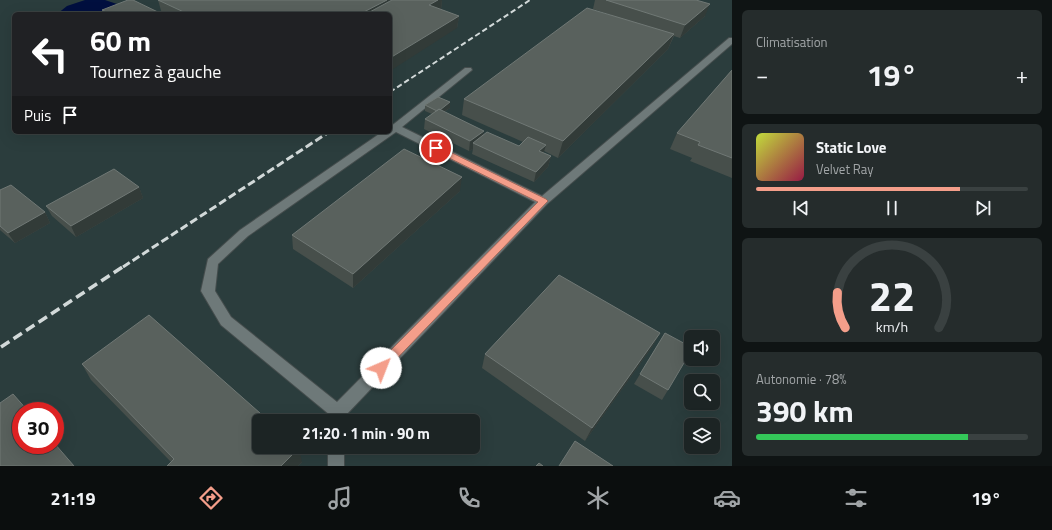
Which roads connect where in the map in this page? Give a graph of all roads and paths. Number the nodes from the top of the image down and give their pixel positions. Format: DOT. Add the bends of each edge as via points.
graph roads {
  1 [pos="732,40"];
  2 [pos="468,70"];
  3 [pos="392,131"];
  4 [pos="388,134"];
  5 [pos="543,201"];
  6 [pos="336,414"];
  7 [pos="340,414"];
  8 [pos="336,454"];
  9 [pos="336,466"];
  1 -- 5 [label="street"];
  2 -- 3 [label="street"];
  3 -- 5 [label="street"];
  4 -- 6 [label="street" via="244,233 212,262 208,291 226,321"];
  5 -- 7 [label="street"];
  8 -- 9 [label="street"];
}
